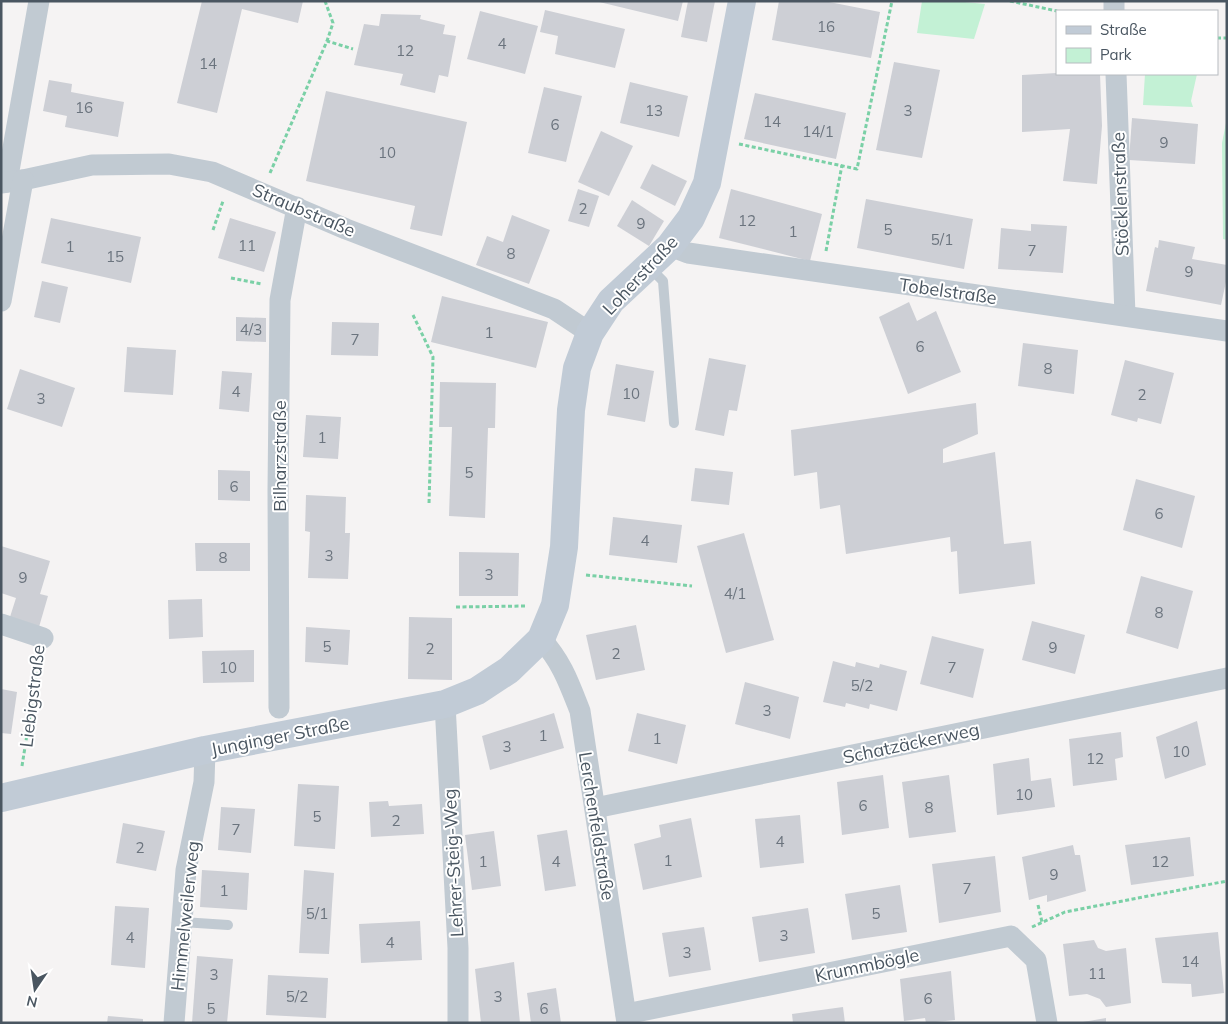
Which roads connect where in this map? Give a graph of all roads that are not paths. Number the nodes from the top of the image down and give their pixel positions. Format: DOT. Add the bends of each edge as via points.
graph roads {
  1 [pos="39,1"];
  2 [pos="742,1"];
  3 [pos="1116,75"];
  4 [pos="10,182"];
  5 [pos="297,207"];
  6 [pos="670,246"];
  7 [pos="648,267"];
  8 [pos="1,301"];
  9 [pos="1125,315"];
  10 [pos="1227,331"];
  11 [pos="590,333"];
  12 [pos="674,423"];
  13 [pos="1,624"];
  14 [pos="43,638"];
  15 [pos="541,639"];
  16 [pos="1227,678"];
  17 [pos="445,704"];
  18 [pos="279,708"];
  19 [pos="205,750"];
  20 [pos="10,796"];
  21 [pos="595,808"];
  22 [pos="182,922"];
  23 [pos="228,925"];
  24 [pos="626,1019"];
  25 [pos="174,1023"];
  26 [pos="458,1023"];
  27 [pos="1046,1023"];
  1 -- 4 [label="street"];
  2 -- 6 [label="street, Loherstraße" via="707,182 691,218"];
  3 -- 9 [label="street, Stöcklenstraße"];
  4 -- 5 [label="street, Straubstraße" via="92,165 161,164 212,172"];
  4 -- 8 [label="street"];
  5 -- 11 [label="street, Straubstraße" via="554,309"];
  5 -- 18 [label="street, Bilharzstraße" via="280,300"];
  6 -- 7 [label="street, Loherstraße"];
  6 -- 9 [label="street, Tobelstraße" via="688,253"];
  7 -- 11 [label="street, Loherstraße" via="611,301"];
  7 -- 12 [label="lane" via="663,281"];
  9 -- 10 [label="street, Tobelstraße"];
  11 -- 15 [label="street, Loherstraße" via="576,368 564,547 555,605"];
  13 -- 14 [label="street, Liebigstraße"];
  15 -- 17 [label="street, Junginger Straße" via="509,670 477,691"];
  15 -- 21 [label="street, Lerchenfeldstraße" via="564,671 580,711"];
  16 -- 21 [label="street, Schatzäckerweg"];
  17 -- 19 [label="street, Junginger Straße"];
  17 -- 26 [label="street, Lehrer-Steig-Weg" via="458,948"];
  19 -- 20 [label="street, Junginger Straße"];
  19 -- 22 [label="street, Himmelweilerweg" via="204,782 186,870"];
  21 -- 24 [label="street, Lerchenfeldstraße"];
  22 -- 23 [label="lane"];
  22 -- 25 [label="street, Himmelweilerweg"];
  24 -- 27 [label="street, Krummbögle" via="1011,936 1036,960"];
}
